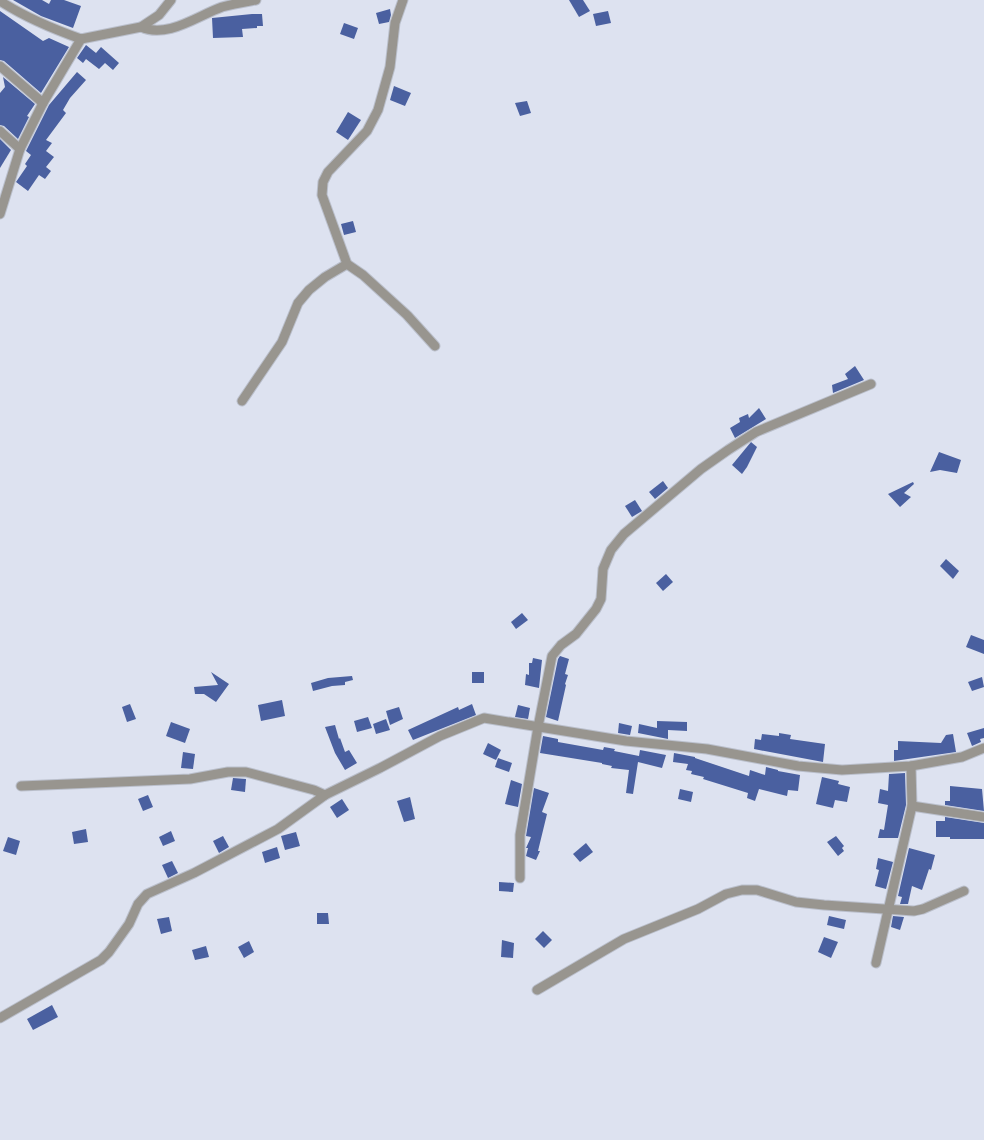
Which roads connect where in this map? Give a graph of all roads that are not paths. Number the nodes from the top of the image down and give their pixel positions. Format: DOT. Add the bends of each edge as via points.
graph roads {
  1 [pos="256,0"];
  2 [pos="403,0"];
  3 [pos="0,1"];
  4 [pos="170,2"];
  5 [pos="141,27"];
  6 [pos="81,39"];
  7 [pos="0,66"];
  8 [pos="43,103"];
  9 [pos="0,130"];
  10 [pos="20,149"];
  11 [pos="2,198"];
  12 [pos="0,214"];
  13 [pos="347,264"];
  14 [pos="435,346"];
  15 [pos="871,384"];
  16 [pos="242,401"];
  17 [pos="538,727"];
  18 [pos="984,748"];
  19 [pos="911,766"];
  20 [pos="21,786"];
  21 [pos="324,795"];
  22 [pos="912,806"];
  23 [pos="984,817"];
  24 [pos="520,878"];
  25 [pos="964,891"];
  26 [pos="889,910"];
  27 [pos="876,963"];
  28 [pos="537,990"];
  29 [pos="0,1018"];
  1 -- 5 [label="street" via="224,6 158,31"];
  2 -- 13 [label="street" via="378,110 367,132 328,172 323,182 322,195"];
  3 -- 6 [label="street" via="18,13"];
  4 -- 5 [label="street" via="159,15"];
  5 -- 6 [label="street"];
  6 -- 8 [label="street"];
  7 -- 8 [label="street"];
  8 -- 10 [label="street"];
  9 -- 10 [label="street"];
  10 -- 11 [label="street"];
  11 -- 12 [label="street"];
  13 -- 14 [label="street" via="407,315"];
  13 -- 16 [label="street" via="325,276 298,303 282,342"];
  15 -- 17 [label="street" via="756,432 701,469 624,534 610,550 603,568 601,599 596,610 552,656"];
  17 -- 19 [label="street" via="707,749 798,766 863,770"];
  17 -- 21 [label="street" via="484,718 440,736"];
  17 -- 24 [label="street" via="520,835"];
  18 -- 19 [label="street" via="962,756"];
  19 -- 22 [label="street"];
  20 -- 21 [label="street" via="190,779 246,772"];
  21 -- 29 [label="street" via="278,829 147,894 102,960"];
  22 -- 23 [label="street"];
  22 -- 26 [label="street"];
  25 -- 26 [label="street" via="923,909"];
  26 -- 27 [label="street"];
  26 -- 28 [label="street" via="796,902 756,890 742,890 624,938"];
}
